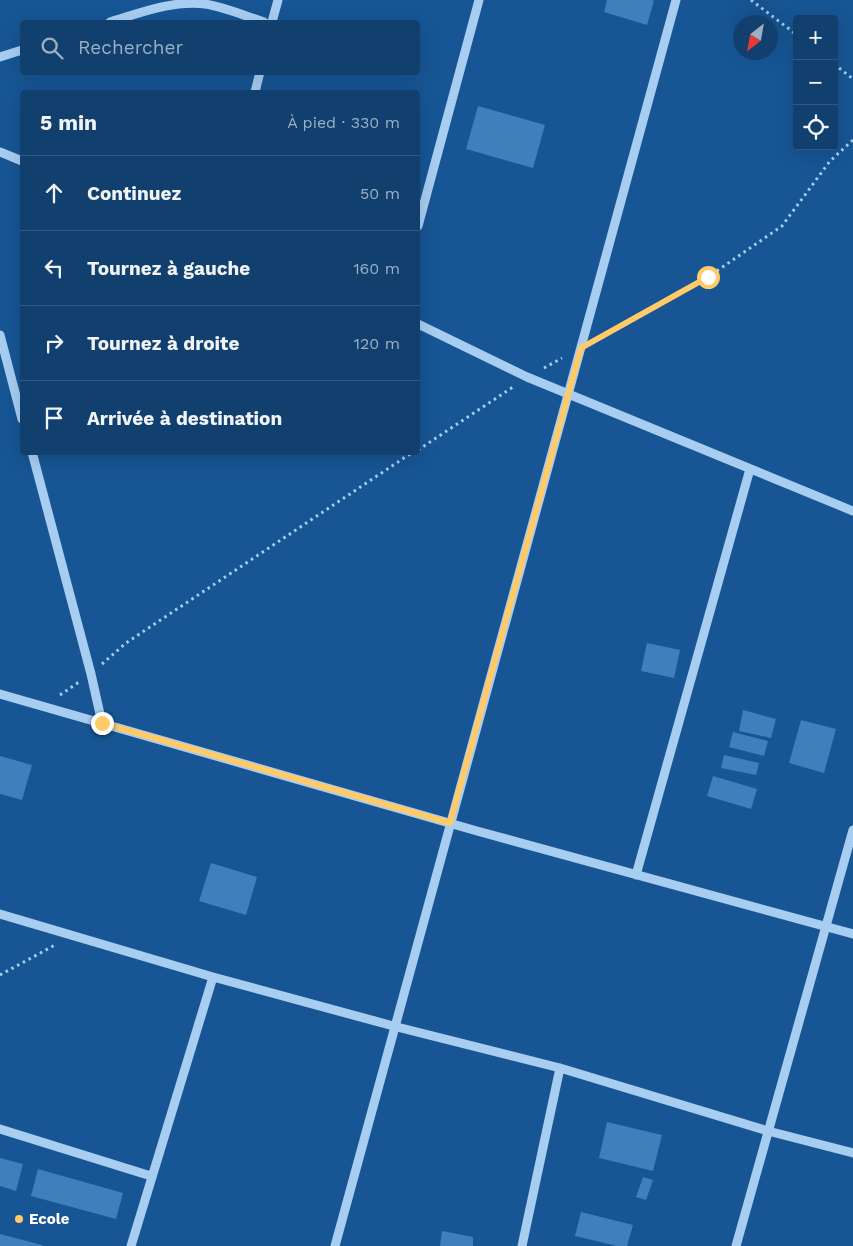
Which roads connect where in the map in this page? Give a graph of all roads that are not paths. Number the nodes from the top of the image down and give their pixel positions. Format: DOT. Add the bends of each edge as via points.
graph roads {
  1 [pos="278,0"];
  2 [pos="479,0"];
  3 [pos="676,0"];
  4 [pos="117,20"];
  5 [pos="257,20"];
  6 [pos="273,20"];
  7 [pos="20,51"];
  8 [pos="0,57"];
  9 [pos="259,75"];
  10 [pos="256,90"];
  11 [pos="0,152"];
  12 [pos="20,160"];
  13 [pos="420,219"];
  14 [pos="420,325"];
  15 [pos="0,335"];
  16 [pos="569,393"];
  17 [pos="20,411"];
  18 [pos="33,455"];
  19 [pos="750,469"];
  20 [pos="853,512"];
  21 [pos="0,694"];
  22 [pos="102,723"];
  23 [pos="450,823"];
  24 [pos="853,830"];
  25 [pos="636,875"];
  26 [pos="0,914"];
  27 [pos="825,926"];
  28 [pos="853,934"];
  29 [pos="214,977"];
  30 [pos="397,1027"];
  31 [pos="560,1068"];
  32 [pos="0,1129"];
  33 [pos="768,1131"];
  34 [pos="853,1153"];
  35 [pos="151,1176"];
  36 [pos="131,1246"];
  37 [pos="335,1246"];
  38 [pos="522,1246"];
  39 [pos="736,1246"];
  1 -- 6 [label="street"];
  2 -- 13 [label="street"];
  3 -- 16 [label="street"];
  4 -- 5 [label="street" via="184,3 205,4"];
  7 -- 8 [label="street"];
  9 -- 10 [label="street"];
  11 -- 12 [label="street"];
  14 -- 16 [label="street"];
  15 -- 17 [label="street"];
  16 -- 19 [label="street"];
  16 -- 23 [label="street"];
  18 -- 22 [label="street"];
  19 -- 20 [label="street"];
  19 -- 25 [label="street"];
  21 -- 22 [label="street"];
  22 -- 23 [label="street"];
  23 -- 25 [label="street"];
  23 -- 30 [label="street"];
  24 -- 27 [label="street"];
  25 -- 27 [label="street"];
  26 -- 29 [label="street"];
  27 -- 28 [label="street"];
  27 -- 33 [label="street"];
  29 -- 30 [label="street"];
  29 -- 35 [label="street"];
  30 -- 31 [label="street"];
  30 -- 37 [label="street"];
  31 -- 33 [label="street"];
  31 -- 38 [label="street"];
  32 -- 35 [label="street"];
  33 -- 34 [label="street"];
  33 -- 39 [label="street"];
  35 -- 36 [label="street"];
}
